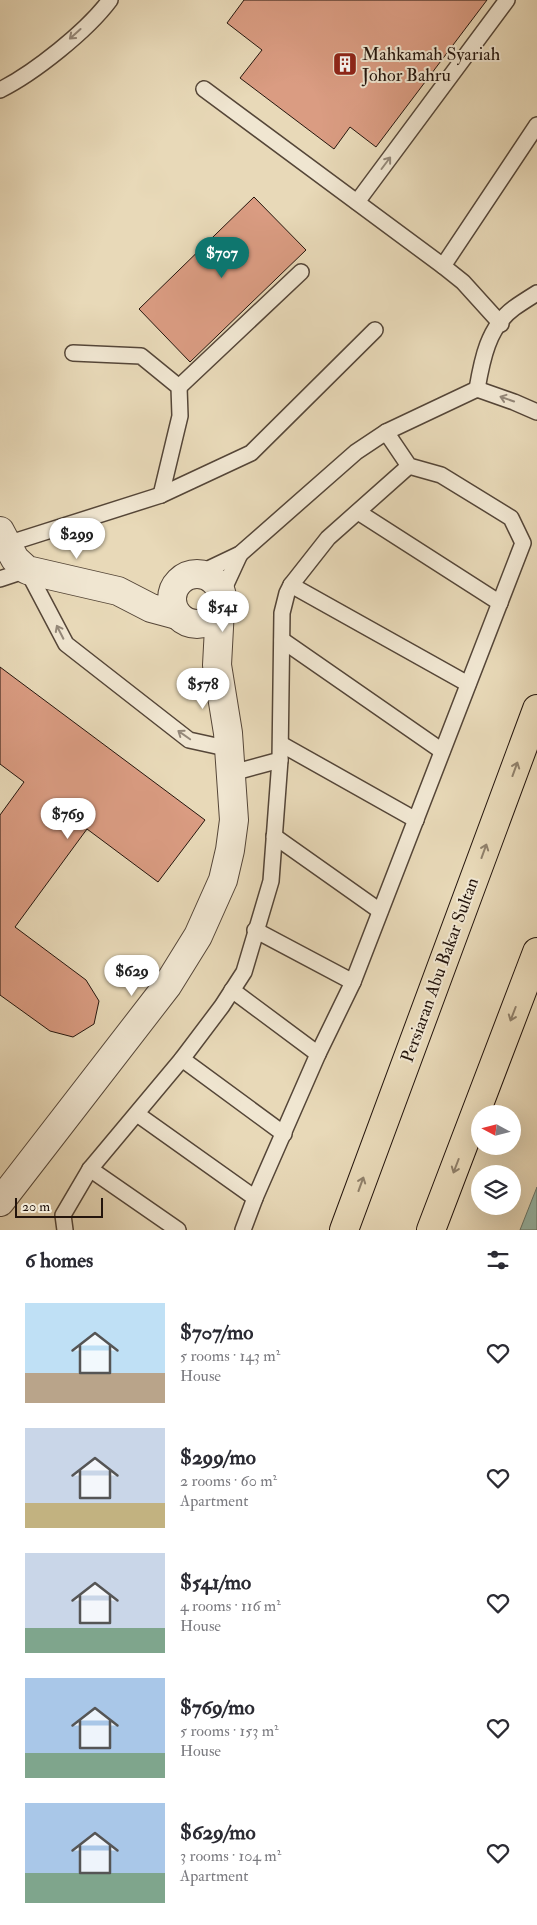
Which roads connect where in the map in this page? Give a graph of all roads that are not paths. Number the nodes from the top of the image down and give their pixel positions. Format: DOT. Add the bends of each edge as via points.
graph roads {
  1 [pos="110,0"];
  2 [pos="507,0"];
  3 [pos="204,89"];
  4 [pos="0,90"];
  5 [pos="537,125"];
  6 [pos="357,202"];
  7 [pos="443,266"];
  8 [pos="301,272"];
  9 [pos="535,296"];
  10 [pos="501,324"];
  11 [pos="376,330"];
  12 [pos="73,353"];
  13 [pos="179,387"];
  14 [pos="476,389"];
  15 [pos="537,412"];
  16 [pos="386,432"];
  17 [pos="409,466"];
  18 [pos="161,495"];
  19 [pos="358,512"];
  20 [pos="4,538"];
  21 [pos="240,554"];
  22 [pos="27,570"];
  23 [pos="188,578"];
  24 [pos="0,579"];
  25 [pos="291,585"];
  26 [pos="118,591"];
  27 [pos="221,601"];
  28 [pos="500,603"];
  29 [pos="185,619"];
  30 [pos="282,640"];
  31 [pos="217,665"];
  32 [pos="468,684"];
  33 [pos="537,709"];
  34 [pos="281,744"];
  35 [pos="442,751"];
  36 [pos="280,760"];
  37 [pos="231,761"];
  38 [pos="416,820"];
  39 [pos="274,836"];
  40 [pos="380,911"];
  41 [pos="255,930"];
  42 [pos="537,952"];
  43 [pos="353,982"];
  44 [pos="232,990"];
  45 [pos="318,1054"];
  46 [pos="182,1059"];
  47 [pos="137,1114"];
  48 [pos="284,1134"];
  49 [pos="90,1168"];
  50 [pos="255,1198"];
  51 [pos="0,1202"];
  52 [pos="65,1230"];
  53 [pos="178,1230"];
  54 [pos="243,1230"];
  55 [pos="344,1230"];
  56 [pos="431,1230"];
  1 -- 4 [label="lane, one-way" via="55,53"];
  6 -- 2 [label="lane, one-way"];
  3 -- 6 [label="lane"];
  5 -- 7 [label="lane"];
  6 -- 7 [label="lane"];
  7 -- 10 [label="lane" via="463,282"];
  8 -- 13 [label="lane"];
  9 -- 10 [label="lane" via="512,309"];
  10 -- 14 [label="lane" via="490,338"];
  11 -- 18 [label="lane" via="251,453"];
  12 -- 13 [label="lane" via="141,356"];
  13 -- 18 [label="lane" via="180,416"];
  15 -- 14 [label="lane, one-way"];
  14 -- 16 [label="lane"];
  16 -- 17 [label="lane"];
  16 -- 21 [label="lane" via="356,452"];
  17 -- 19 [label="lane"];
  17 -- 28 [label="lane" via="441,475 511,518 523,543"];
  18 -- 20 [label="lane"];
  19 -- 25 [label="lane" via="328,538"];
  19 -- 28 [label="lane"];
  20 -- 22 [label="street" via="15,559"];
  21 -- 23 [label="lane"];
  21 -- 27 [label="lane"];
  22 -- 24 [label="lane"];
  22 -- 26 [label="street"];
  37 -- 22 [label="lane, one-way" via="189,740 66,644"];
  23 -- 26 [label="street"];
  23 -- 27 [label="street" via="213,580"];
  23 -- 29 [label="street" via="172,599"];
  25 -- 30 [label="lane" via="282,613"];
  25 -- 32 [label="lane"];
  26 -- 29 [label="street" via="151,608"];
  27 -- 29 [label="street" via="209,622"];
  27 -- 31 [label="street"];
  28 -- 32 [label="lane"];
  29 -- 31 [label="street"];
  30 -- 34 [label="lane"];
  30 -- 35 [label="lane"];
  31 -- 37 [label="street"];
  32 -- 35 [label="lane"];
  55 -- 33 [label="main road, Persiaran Abu Bakar Sultan, one-way"];
  34 -- 36 [label="lane"];
  34 -- 38 [label="lane"];
  35 -- 38 [label="lane"];
  36 -- 37 [label="lane"];
  36 -- 39 [label="lane"];
  37 -- 51 [label="street" via="234,820 230,850 223,880 198,936 167,986"];
  38 -- 40 [label="lane"];
  39 -- 40 [label="lane"];
  39 -- 41 [label="lane" via="271,881"];
  40 -- 43 [label="lane"];
  41 -- 43 [label="lane"];
  41 -- 44 [label="lane" via="244,972"];
  42 -- 56 [label="main road, one-way"];
  43 -- 45 [label="lane"];
  44 -- 45 [label="lane"];
  44 -- 46 [label="lane"];
  45 -- 48 [label="lane"];
  46 -- 47 [label="lane"];
  46 -- 48 [label="lane"];
  47 -- 49 [label="lane"];
  47 -- 50 [label="lane"];
  48 -- 50 [label="lane"];
  49 -- 52 [label="lane" via="62,1215"];
  49 -- 53 [label="lane"];
  50 -- 54 [label="lane"];
}
